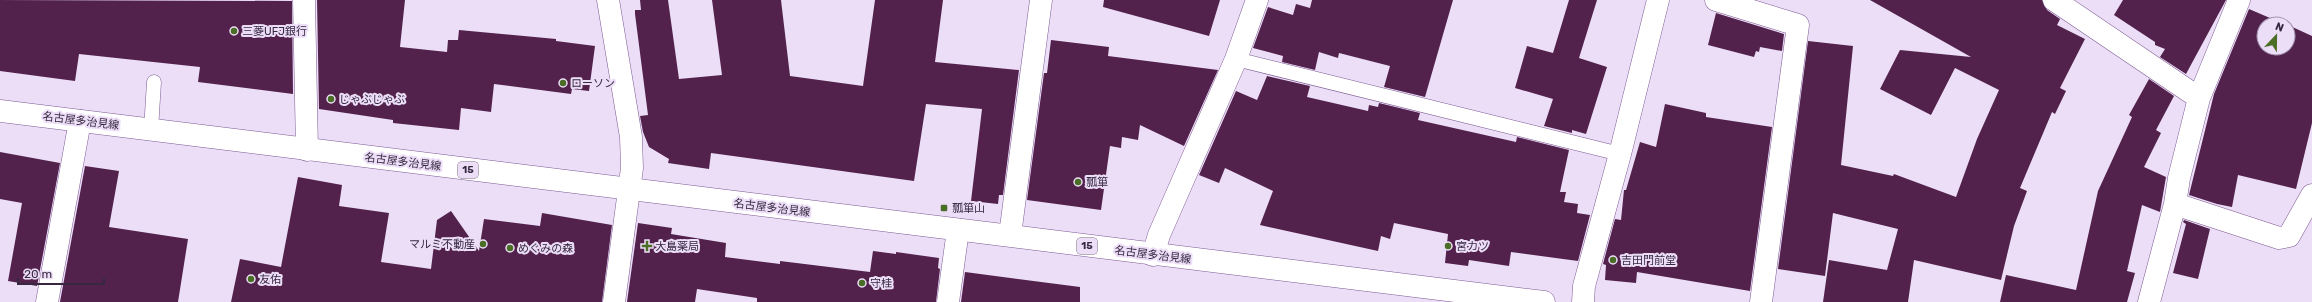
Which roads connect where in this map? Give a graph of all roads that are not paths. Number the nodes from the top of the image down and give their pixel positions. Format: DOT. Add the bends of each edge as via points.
graph roads {
  1 [pos="304,0"];
  2 [pos="608,0"];
  3 [pos="1041,0"];
  4 [pos="1258,0"];
  5 [pos="1658,0"];
  6 [pos="1716,0"];
  7 [pos="2054,0"];
  8 [pos="2239,0"];
  9 [pos="1236,59"];
  10 [pos="154,82"];
  11 [pos="2199,98"];
  12 [pos="0,111"];
  13 [pos="80,121"];
  14 [pos="150,130"];
  15 [pos="307,150"];
  16 [pos="1620,154"];
  17 [pos="630,190"];
  18 [pos="2312,195"];
  19 [pos="2175,204"];
  20 [pos="958,230"];
  21 [pos="1010,236"];
  22 [pos="1153,255"];
  23 [pos="47,302"];
  24 [pos="614,302"];
  25 [pos="948,302"];
  26 [pos="1544,302"];
  27 [pos="1584,302"];
  28 [pos="1761,302"];
  29 [pos="2149,302"];
  1 -- 15 [label="street"];
  2 -- 17 [label="street" via="631,137"];
  3 -- 21 [label="street"];
  4 -- 9 [label="street"];
  5 -- 16 [label="street"];
  6 -- 28 [label="street" via="1798,25"];
  7 -- 11 [label="street"];
  8 -- 11 [label="street"];
  9 -- 16 [label="lane"];
  9 -- 22 [label="street" via="1159,235"];
  10 -- 14 [label="lane"];
  11 -- 19 [label="street"];
  12 -- 13 [label="street, 名古屋多治見線 / 15"];
  13 -- 14 [label="street, 名古屋多治見線 / 15"];
  13 -- 23 [label="street"];
  14 -- 15 [label="street, 名古屋多治見線 / 15"];
  15 -- 17 [label="street, 名古屋多治見線 / 15"];
  16 -- 27 [label="street" via="1584,286"];
  17 -- 20 [label="street, 名古屋多治見線 / 15"];
  17 -- 24 [label="street"];
  18 -- 19 [label="street" via="2289,236 2279,238"];
  19 -- 29 [label="street"];
  20 -- 21 [label="street, 名古屋多治見線 / 15"];
  20 -- 25 [label="street"];
  21 -- 22 [label="street, 名古屋多治見線 / 15"];
  22 -- 26 [label="street, 名古屋多治見線 / 15"];
}
